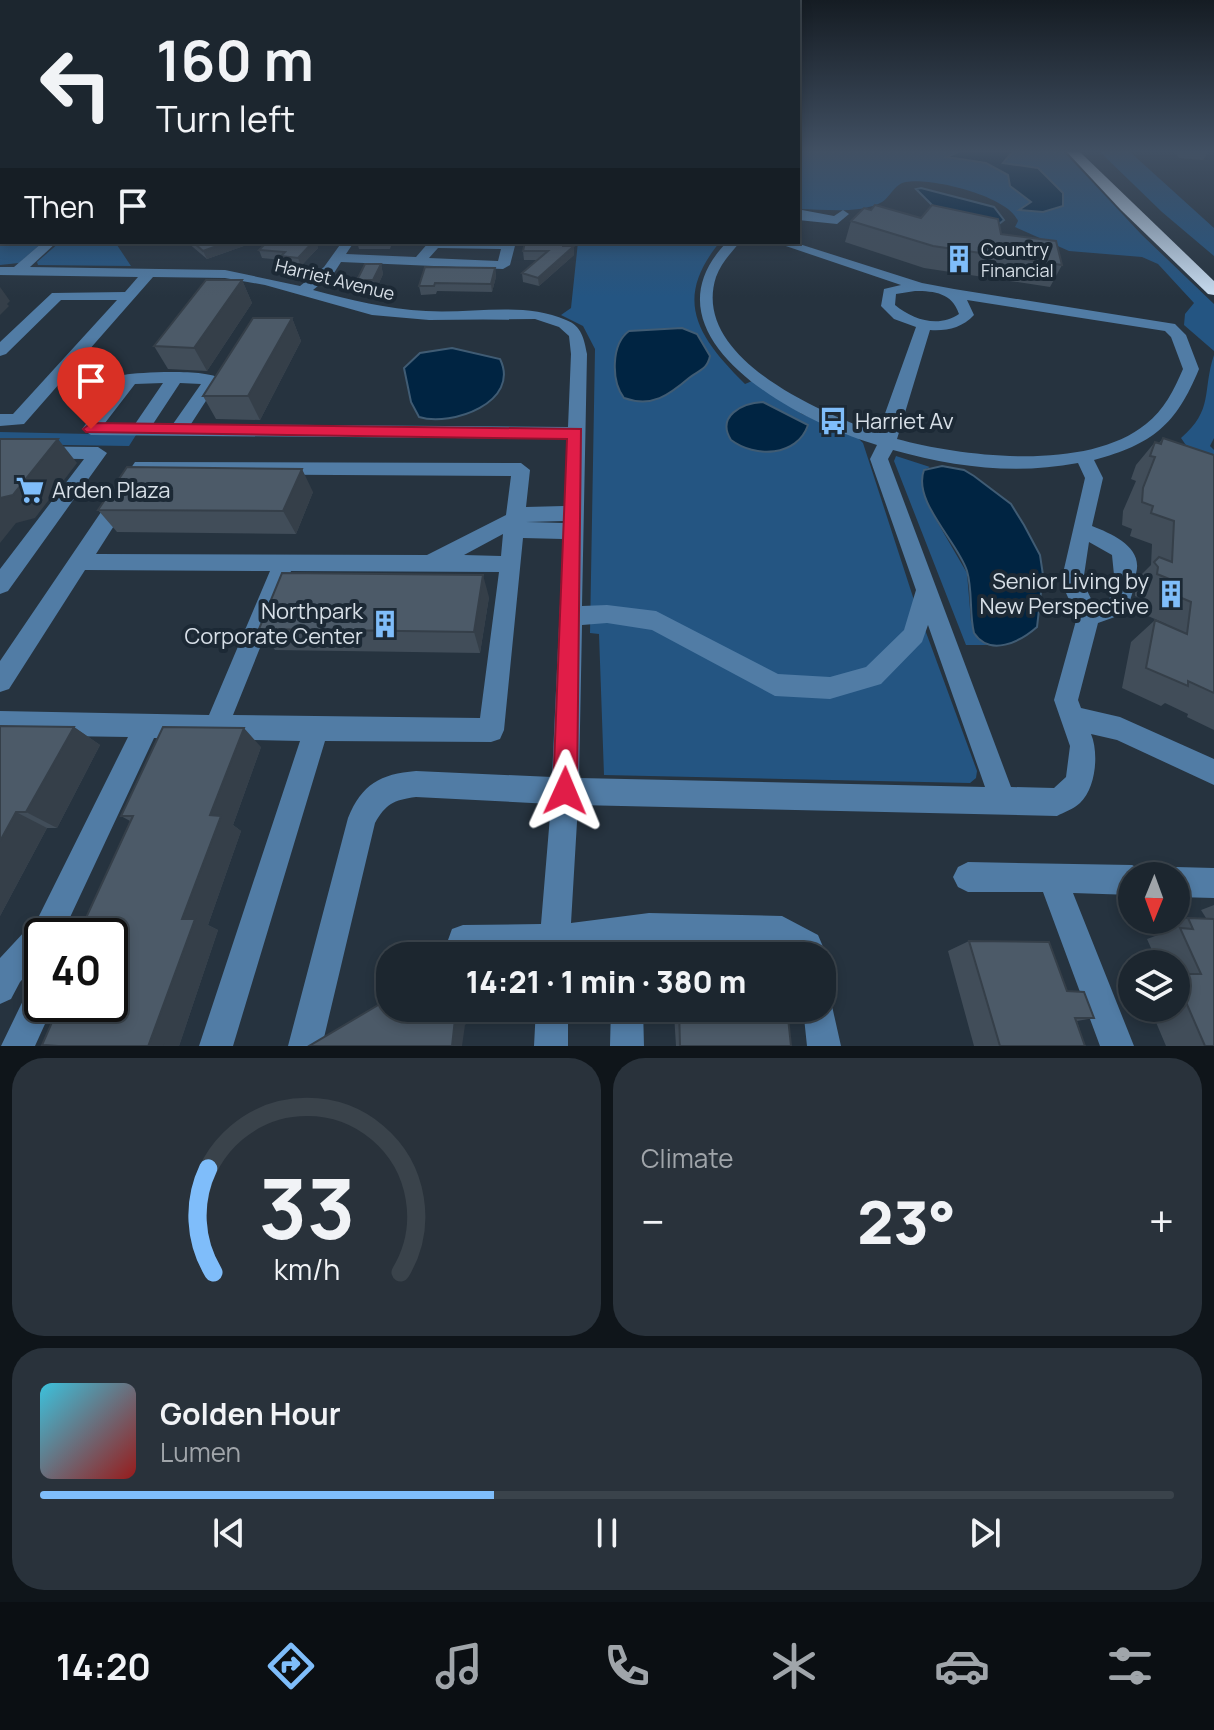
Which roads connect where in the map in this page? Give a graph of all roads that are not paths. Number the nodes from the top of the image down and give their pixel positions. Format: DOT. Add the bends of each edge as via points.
graph roads {
  1 [pos="1119,200"];
  2 [pos="1143,200"];
  3 [pos="843,214"];
  4 [pos="800,215"];
  5 [pos="800,235"];
  6 [pos="822,242"];
  7 [pos="49,244"];
  8 [pos="347,244"];
  9 [pos="437,244"];
  10 [pos="510,244"];
  11 [pos="732,244"];
  12 [pos="786,244"];
  13 [pos="338,258"];
  14 [pos="1206,260"];
  15 [pos="420,261"];
  16 [pos="0,271"];
  17 [pos="18,271"];
  18 [pos="150,272"];
  19 [pos="921,286"];
  20 [pos="1214,290"];
  21 [pos="302,291"];
  22 [pos="952,293"];
  23 [pos="129,296"];
  24 [pos="924,325"];
  25 [pos="0,351"];
  26 [pos="175,378"];
  27 [pos="0,420"];
  28 [pos="140,429"];
  29 [pos="179,429"];
  30 [pos="575,433"];
  31 [pos="888,442"];
  32 [pos="0,452"];
  33 [pos="1084,457"];
  34 [pos="513,522"];
  35 [pos="572,522"];
  36 [pos="1081,530"];
  37 [pos="78,562"];
  38 [pos="284,563"];
  39 [pos="430,564"];
  40 [pos="512,564"];
  41 [pos="0,585"];
  42 [pos="927,590"];
  43 [pos="569,616"];
  44 [pos="1088,617"];
  45 [pos="0,681"];
  46 [pos="1072,718"];
  47 [pos="0,723"];
  48 [pos="147,726"];
  49 [pos="216,727"];
  50 [pos="316,729"];
  51 [pos="1214,772"];
  52 [pos="565,791"];
  53 [pos="1003,801"];
  54 [pos="968,877"];
  55 [pos="1052,878"];
  56 [pos="1118,880"];
  57 [pos="1190,882"];
  58 [pos="1214,883"];
  59 [pos="58,918"];
  60 [pos="463,940"];
  61 [pos="486,942"];
  62 [pos="555,942"];
  63 [pos="631,942"];
  64 [pos="800,942"];
  65 [pos="24,957"];
  66 [pos="0,988"];
  67 [pos="29,1022"];
  68 [pos="552,1022"];
  69 [pos="627,1022"];
  70 [pos="821,1022"];
  71 [pos="18,1046"];
  72 [pos="216,1046"];
  73 [pos="305,1046"];
  74 [pos="551,1046"];
  75 [pos="627,1046"];
  76 [pos="824,1046"];
  77 [pos="1117,1046"];
  1 -- 20 [label="highway"];
  2 -- 14 [label="highway"];
  3 -- 4 [label="street" via="837,220"];
  5 -- 6 [label="street"];
  7 -- 17 [label="street"];
  8 -- 13 [label="street"];
  9 -- 15 [label="street"];
  10 -- 15 [label="street" via="503,265"];
  11 -- 31 [label="street" via="708,276 706,300 714,329 730,355 798,405"];
  12 -- 19 [label="street"];
  13 -- 15 [label="street"];
  13 -- 21 [label="street"];
  16 -- 17 [label="street, Harriet Avenue"];
  17 -- 18 [label="street, Harriet Avenue"];
  18 -- 21 [label="street, Harriet Avenue" via="248,277"];
  18 -- 23 [label="street"];
  19 -- 22 [label="street"];
  19 -- 24 [label="street" via="889,292 888,306"];
  21 -- 30 [label="street, Harriet Avenue" via="386,312 536,315 564,324 576,335 579,354"];
  22 -- 24 [label="street" via="967,315 958,323"];
  22 -- 33 [label="street" via="1163,326 1178,335 1191,369 1175,406 1142,436"];
  23 -- 25 [label="street" via="57,296"];
  23 -- 27 [label="street" via="18,420"];
  24 -- 31 [label="street"];
  26 -- 28 [label="street"];
  26 -- 28 [label="street" via="135,373 91,429"];
  26 -- 29 [label="street" via="212,379"];
  28 -- 29 [label="street"];
  29 -- 30 [label="street"];
  30 -- 35 [label="street"];
  31 -- 33 [label="street" via="995,463"];
  31 -- 42 [label="street" via="879,459"];
  32 -- 41 [label="street" via="98,453"];
  33 -- 36 [label="street" via="1094,478"];
  34 -- 35 [label="street" via="522,530"];
  34 -- 37 [label="street" via="521,470 142,467"];
  34 -- 39 [label="street"];
  34 -- 40 [label="street"];
  35 -- 43 [label="street"];
  36 -- 44 [label="street" via="1072,582"];
  36 -- 44 [label="street" via="1123,550 1127,557 1118,606"];
  37 -- 38 [label="street"];
  37 -- 45 [label="street"];
  38 -- 39 [label="street"];
  38 -- 49 [label="street"];
  39 -- 40 [label="street"];
  40 -- 50 [label="street" via="491,730"];
  42 -- 43 [label="street" via="914,635 873,676 830,688 775,685 656,621 607,614"];
  42 -- 53 [label="street"];
  43 -- 52 [label="street"];
  44 -- 46 [label="street" via="1066,700"];
  46 -- 51 [label="street" via="1120,729"];
  46 -- 53 [label="street" via="1083,746 1072,793 1057,802"];
  47 -- 48 [label="street"];
  48 -- 49 [label="street"];
  48 -- 59 [label="street"];
  49 -- 50 [label="street"];
  50 -- 72 [label="street"];
  52 -- 53 [label="street"];
  52 -- 62 [label="street"];
  52 -- 73 [label="street" via="416,784 376,795 366,807"];
  54 -- 55 [label="street"];
  55 -- 56 [label="street"];
  55 -- 77 [label="street"];
  57 -- 58 [label="street"];
  60 -- 61 [label="street"];
  63 -- 64 [label="street" via="649,928 782,931"];
  65 -- 66 [label="street"];
  67 -- 71 [label="street"];
  68 -- 74 [label="street"];
  69 -- 75 [label="street"];
  70 -- 76 [label="street"];
}
